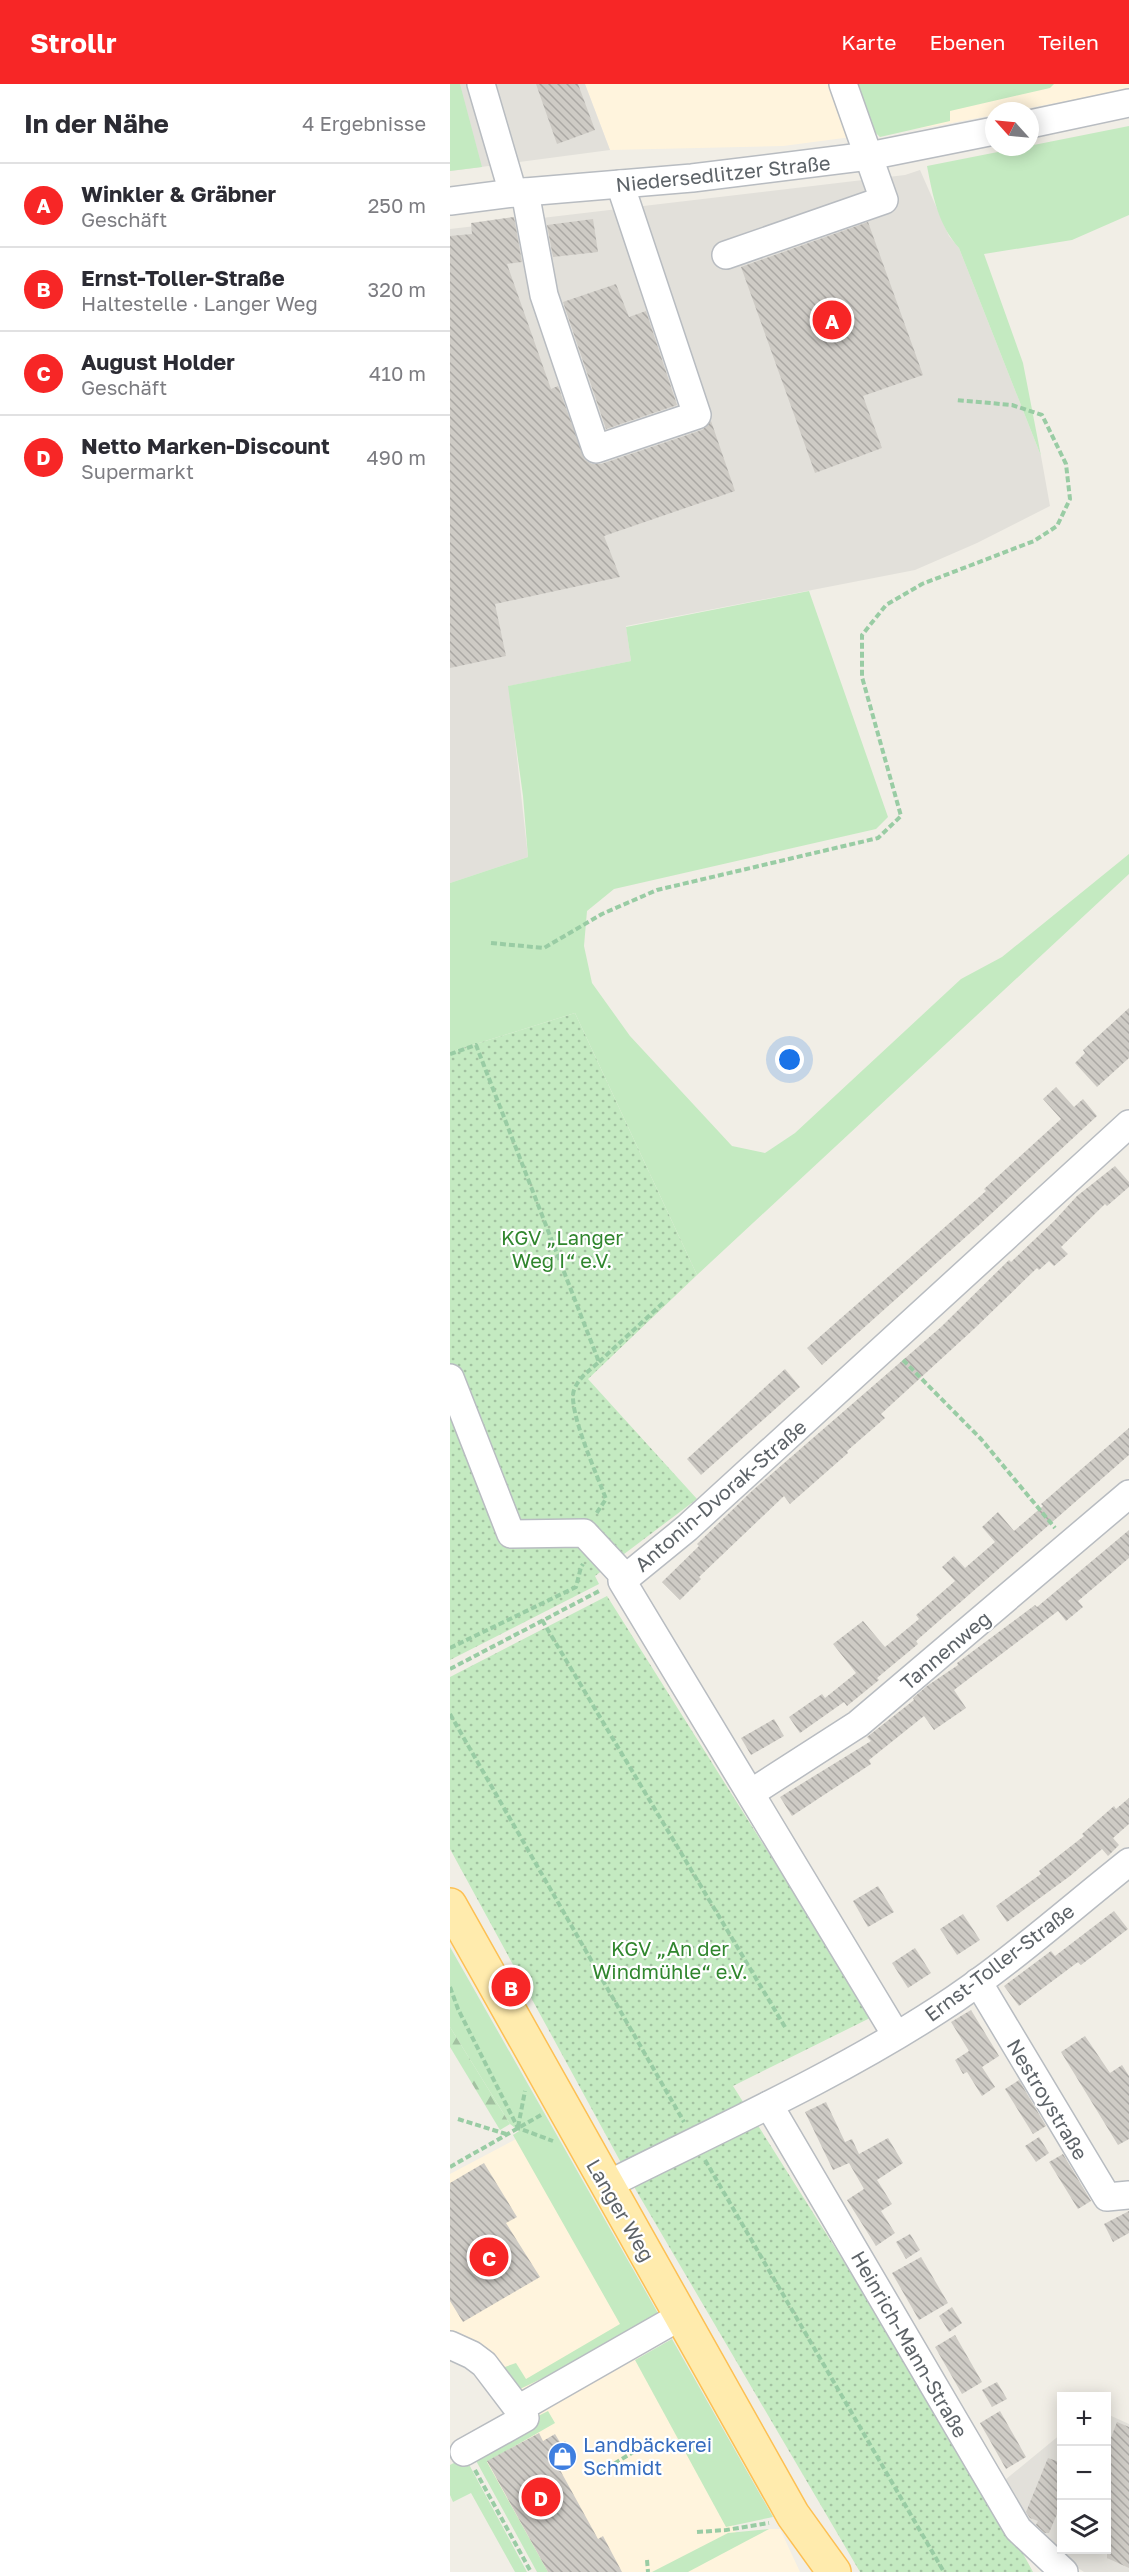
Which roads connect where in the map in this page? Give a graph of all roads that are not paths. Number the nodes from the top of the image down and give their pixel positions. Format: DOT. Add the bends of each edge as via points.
graph roads {
  1 [pos="481,84"];
  2 [pos="843,84"];
  3 [pos="1129,103"];
  4 [pos="1039,122"];
  5 [pos="985,133"];
  6 [pos="869,156"];
  7 [pos="620,184"];
  8 [pos="519,192"];
  9 [pos="450,201"];
  10 [pos="726,255"];
  11 [pos="1129,1124"];
  12 [pos="450,1378"];
  13 [pos="1129,1494"];
  14 [pos="624,1580"];
  15 [pos="751,1793"];
  16 [pos="1129,1862"];
  17 [pos="450,1905"];
  18 [pos="978,1982"];
  19 [pos="896,2035"];
  20 [pos="769,2105"];
  21 [pos="607,2185"];
  22 [pos="1129,2195"];
  23 [pos="681,2316"];
  24 [pos="450,2345"];
  25 [pos="520,2408"];
  26 [pos="475,2446"];
  27 [pos="782,2519"];
  28 [pos="816,2572"];
  29 [pos="834,2572"];
  30 [pos="1064,2572"];
  1 -- 8 [label="street"];
  2 -- 6 [label="street"];
  3 -- 4 [label="street"];
  5 -- 6 [label="street, Niedersedlitzer Straße"];
  6 -- 7 [label="street, Niedersedlitzer Straße"];
  6 -- 10 [label="street" via="885,200"];
  7 -- 8 [label="street, Niedersedlitzer Straße"];
  7 -- 8 [label="street" via="697,415 596,449 544,295"];
  8 -- 9 [label="street, Niedersedlitzer Straße"];
  11 -- 14 [label="street, Antonin-Dvorak-Straße" via="687,1528"];
  12 -- 14 [label="street" via="511,1534 592,1542"];
  13 -- 15 [label="street, Tannenweg" via="858,1724"];
  14 -- 15 [label="street, Antonin-Dvorak-Straße"];
  15 -- 19 [label="street, Antonin-Dvorak-Straße"];
  16 -- 18 [label="street, Ernst-Toller-Straße"];
  17 -- 21 [label="main road, Langer Weg"];
  18 -- 19 [label="street, Ernst-Toller-Straße"];
  18 -- 22 [label="street, Nestroystraße" via="1107,2197"];
  19 -- 20 [label="street, Ernst-Toller-Straße"];
  20 -- 21 [label="street, Ernst-Toller-Straße"];
  20 -- 30 [label="street, Heinrich-Mann-Straße" via="1018,2529"];
  21 -- 23 [label="main road, Langer Weg"];
  23 -- 25 [label="street"];
  23 -- 27 [label="main road, Langer Weg"];
  24 -- 25 [label="street" via="484,2364"];
  25 -- 26 [label="street" via="525,2418"];
  27 -- 28 [label="main road, Langer Weg"];
  27 -- 29 [label="main road, Langer Weg"];
}
